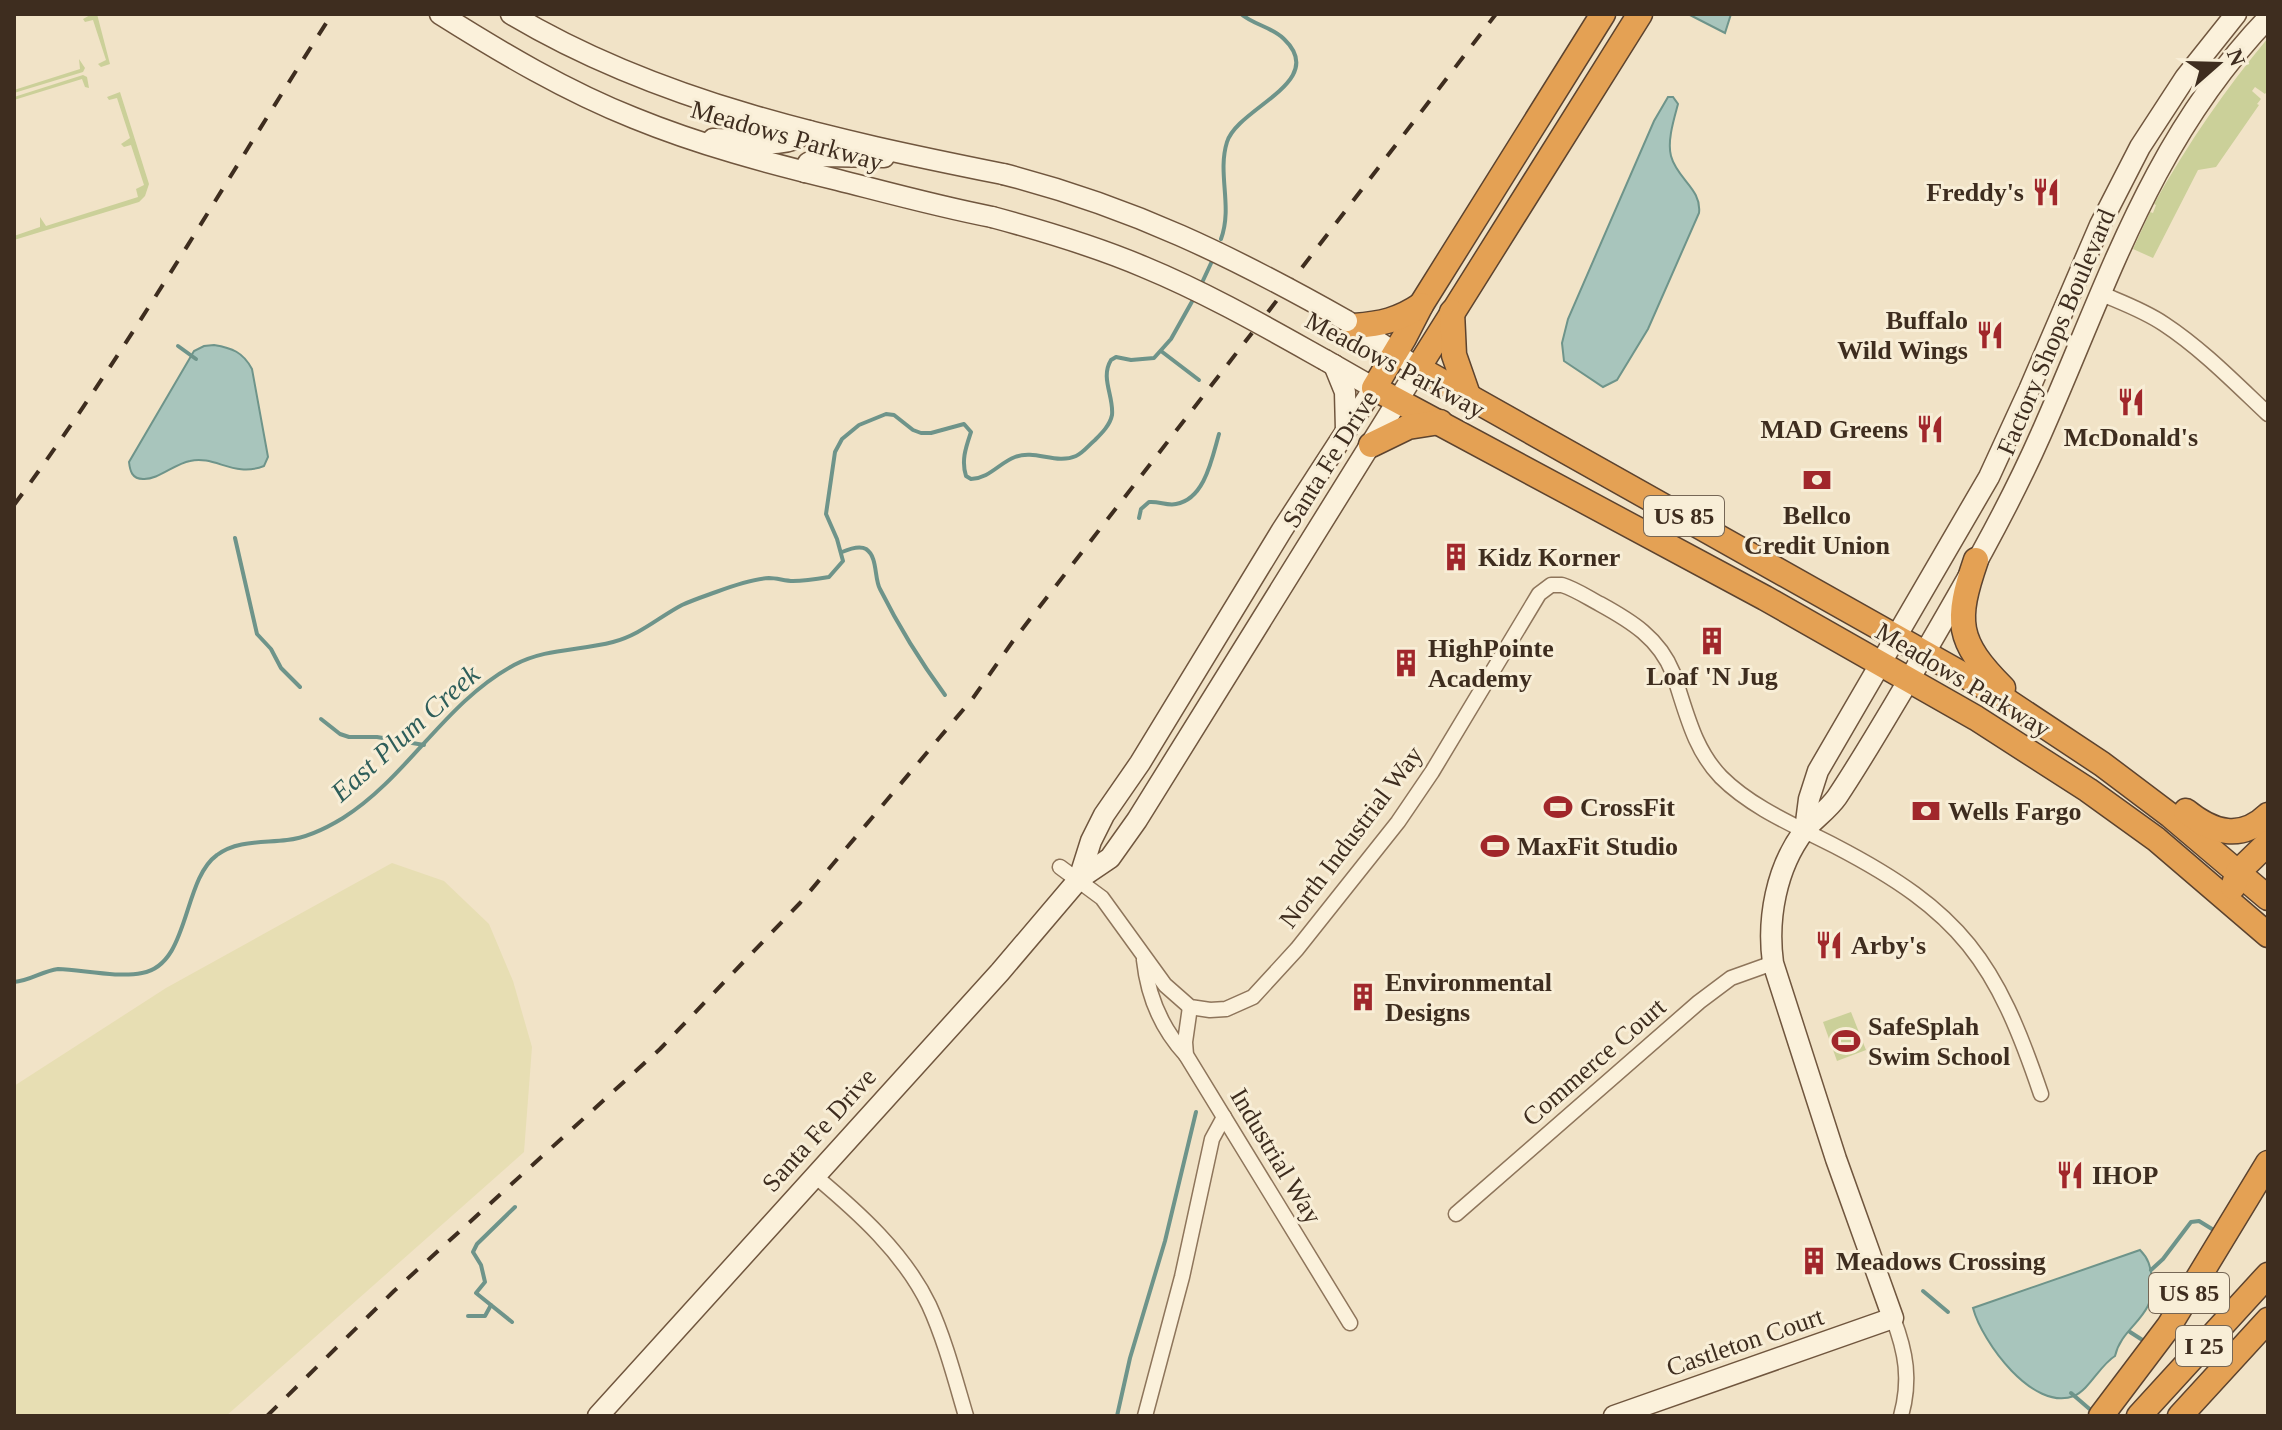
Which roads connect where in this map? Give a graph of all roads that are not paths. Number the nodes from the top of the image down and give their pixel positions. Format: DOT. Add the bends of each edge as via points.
graph roads {
  1 [pos="440,14"];
  2 [pos="511,14"];
  3 [pos="1603,14"];
  4 [pos="1640,14"];
  5 [pos="2236,14"];
  6 [pos="2268,18"];
  7 [pos="809,131"];
  8 [pos="699,142"];
  9 [pos="903,152"];
  10 [pos="805,172"];
  11 [pos="2102,294"];
  12 [pos="1421,305"];
  13 [pos="1452,312"];
  14 [pos="1350,323"];
  15 [pos="1395,354"];
  16 [pos="1330,362"];
  17 [pos="1418,368"];
  18 [pos="1374,388"];
  19 [pos="1469,398"];
  20 [pos="1399,400"];
  21 [pos="2268,414"];
  22 [pos="1440,422"];
  23 [pos="1346,430"];
  24 [pos="1371,445"];
  25 [pos="1976,560"];
  26 [pos="1897,635"];
  27 [pos="1925,651"];
  28 [pos="1880,662"];
  29 [pos="1909,679"];
  30 [pos="2030,715"];
  31 [pos="2144,796"];
  32 [pos="2268,815"];
  33 [pos="1805,830"];
  34 [pos="2268,843"];
  35 [pos="1060,867"];
  36 [pos="2238,872"];
  37 [pos="1079,879"];
  38 [pos="2268,898"];
  39 [pos="2254,922"];
  40 [pos="2268,949"];
  41 [pos="1143,955"];
  42 [pos="1773,963"];
  43 [pos="1190,1007"];
  44 [pos="1186,1055"];
  45 [pos="2041,1094"];
  46 [pos="1224,1117"];
  47 [pos="2268,1163"];
  48 [pos="815,1176"];
  49 [pos="1456,1214"];
  50 [pos="2268,1275"];
  51 [pos="1893,1318"];
  52 [pos="2268,1320"];
  53 [pos="1350,1323"];
  54 [pos="598,1416"];
  55 [pos="966,1416"];
  56 [pos="1145,1416"];
  57 [pos="1614,1416"];
  58 [pos="1901,1416"];
  59 [pos="2101,1416"];
  60 [pos="2139,1416"];
  61 [pos="2180,1416"];
  1 -- 8 [label="main road, Meadows Parkway" via="534,71"];
  2 -- 7 [label="main road, Meadows Parkway" via="664,87"];
  3 -- 12 [label="highway, Santa Fe Drive"];
  4 -- 13 [label="highway, Santa Fe Drive"];
  5 -- 26 [label="main road, Factory Shops Boulevard" via="2185,78 2133,160 1996,463"];
  6 -- 11 [label="main road, Factory Shops Boulevard" via="2184,124 2136,211"];
  7 -- 8 [label="main road" via="798,140 770,143 715,138"];
  7 -- 9 [label="main road, Meadows Parkway"];
  8 -- 10 [label="main road, Meadows Parkway"];
  9 -- 10 [label="main road" via="890,157 822,156 808,163"];
  9 -- 14 [label="main road, Meadows Parkway, bridge" via="1082,196 1184,235"];
  10 -- 16 [label="main road, Meadows Parkway, bridge" via="1066,238 1203,294"];
  11 -- 21 [label="street" via="2148,314 2196,346"];
  11 -- 25 [label="main road, Factory Shops Boulevard" via="2023,473"];
  12 -- 14 [label="highway" via="1388,322"];
  12 -- 15 [label="highway, Santa Fe Drive"];
  13 -- 17 [label="highway, Santa Fe Drive"];
  13 -- 19 [label="highway" via="1454,355"];
  14 -- 15 [label="main road, Meadows Parkway"];
  15 -- 17 [label="main road, Meadows Parkway"];
  15 -- 18 [label="highway, Santa Fe Drive"];
  16 -- 18 [label="main road, Meadows Parkway"];
  16 -- 23 [label="main road" via="1345,392"];
  17 -- 19 [label="highway, Meadows Parkway"];
  17 -- 20 [label="main road, Santa Fe Drive"];
  18 -- 20 [label="highway, Meadows Parkway / US 85"];
  18 -- 23 [label="main road, Santa Fe Drive"];
  19 -- 26 [label="highway, Meadows Parkway / US 85"];
  20 -- 22 [label="highway, Meadows Parkway / US 85"];
  20 -- 24 [label="main road, Santa Fe Drive"];
  22 -- 24 [label="highway" via="1408,427"];
  22 -- 28 [label="highway, Meadows Parkway / US 85"];
  23 -- 37 [label="main road, Santa Fe Drive" via="1104,815"];
  24 -- 37 [label="main road, Santa Fe Drive" via="1137,820 1110,858"];
  25 -- 27 [label="main road, Factory Shops Boulevard"];
  25 -- 30 [label="highway" via="1962,608 1967,640 1986,671"];
  26 -- 27 [label="highway, Meadows Parkway / US 85"];
  26 -- 28 [label="main road, Factory Shops Boulevard"];
  27 -- 29 [label="main road, Factory Shops Boulevard"];
  27 -- 30 [label="highway, Meadows Parkway / US 85"];
  28 -- 29 [label="highway, Meadows Parkway / US 85"];
  28 -- 33 [label="main road, Factory Shops Boulevard" via="1818,771"];
  29 -- 33 [label="main road, Factory Shops Boulevard" via="1831,806"];
  29 -- 39 [label="highway, Meadows Parkway / US 85" via="2088,790"];
  30 -- 31 [label="highway, Meadows Parkway / US 85"];
  31 -- 32 [label="highway" via="2176,803 2218,832 2244,831"];
  31 -- 36 [label="highway, Meadows Parkway / US 85"];
  33 -- 42 [label="main road" via="1774,903"];
  33 -- 43 [label="street, North Industrial Way" via="1748,800 1711,766 1694,737 1666,658 1651,638 1571,588 1551,585 1532,604 1398,822 1266,985 1226,1009"];
  33 -- 45 [label="street" via="1904,884 1959,932 2005,1000"];
  34 -- 36 [label="highway"];
  35 -- 37 [label="street"];
  36 -- 38 [label="highway, Meadows Parkway / US 85"];
  36 -- 39 [label="highway" via="2233,890"];
  37 -- 41 [label="street" via="1102,898"];
  37 -- 48 [label="main road, Santa Fe Drive"];
  39 -- 40 [label="highway, US 85"];
  41 -- 43 [label="street"];
  41 -- 44 [label="street" via="1154,1007"];
  42 -- 49 [label="street, Commerce Court" via="1731,978 1699,1002"];
  42 -- 51 [label="main road"];
  43 -- 44 [label="street"];
  44 -- 46 [label="street, Industrial Way"];
  46 -- 53 [label="street, Industrial Way"];
  46 -- 56 [label="street" via="1212,1139"];
  47 -- 59 [label="highway, US 85" via="2169,1326"];
  48 -- 54 [label="main road, Santa Fe Drive"];
  48 -- 55 [label="street" via="881,1237 916,1282 936,1322"];
  50 -- 60 [label="highway, I 25"];
  51 -- 57 [label="main road, Castleton Court"];
  51 -- 58 [label="street" via="1907,1366"];
  52 -- 61 [label="highway, I 25"];
}
